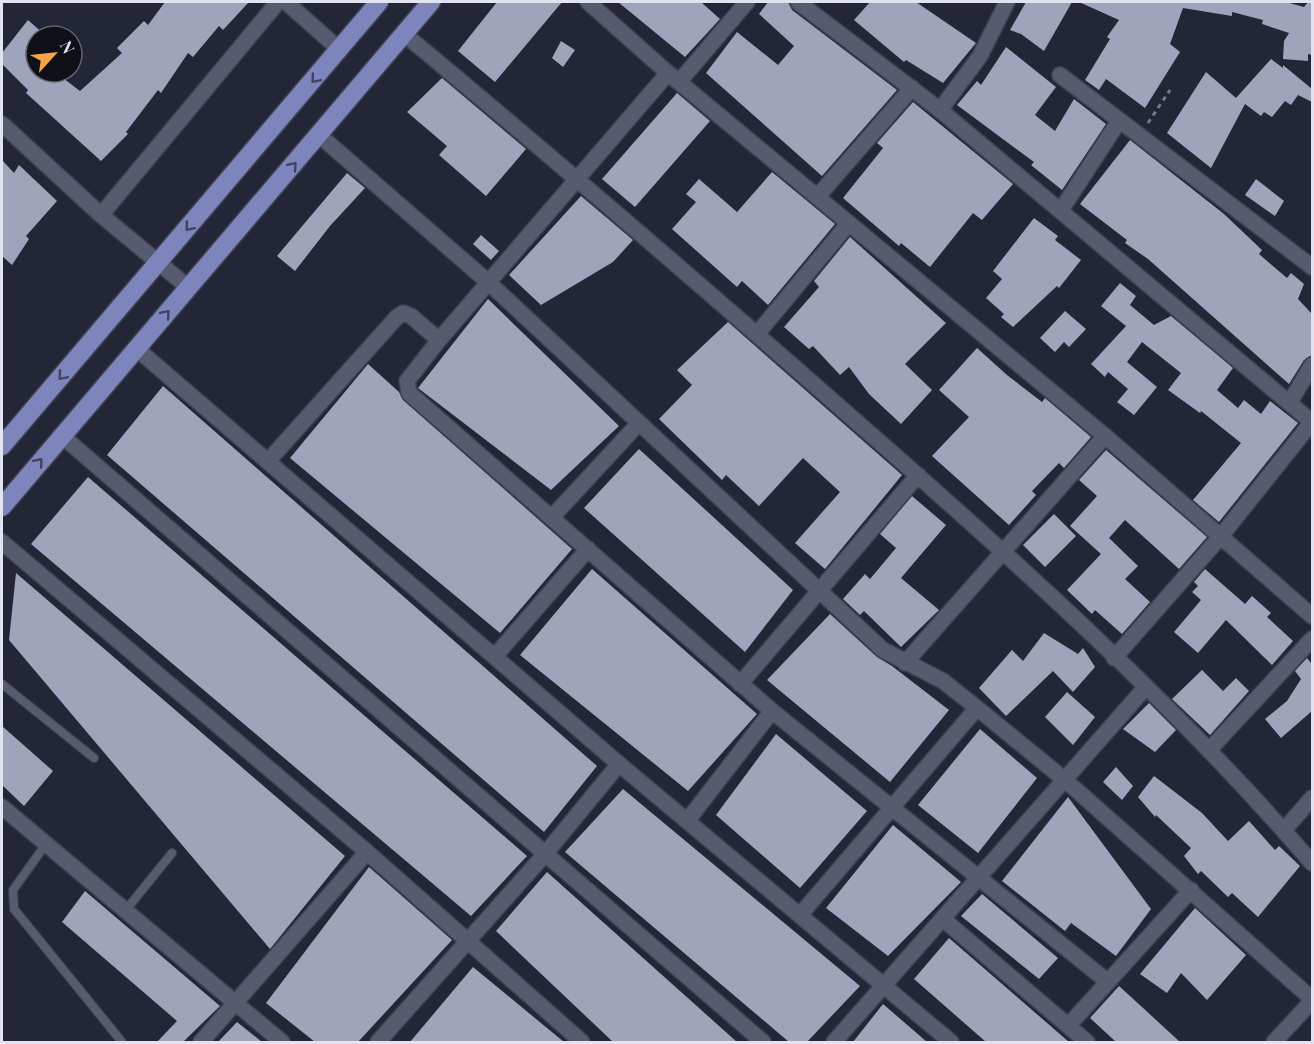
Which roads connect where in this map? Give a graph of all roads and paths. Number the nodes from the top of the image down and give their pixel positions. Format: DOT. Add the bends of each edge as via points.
graph roads {
  1 [pos="278,2"];
  2 [pos="286,2"];
  3 [pos="379,2"];
  4 [pos="430,2"];
  5 [pos="588,2"];
  6 [pos="747,2"];
  7 [pos="798,2"];
  8 [pos="1007,2"];
  9 [pos="403,33"];
  10 [pos="340,50"];
  11 [pos="1060,75"];
  12 [pos="674,77"];
  13 [pos="912,88"];
  14 [pos="1170,90"];
  15 [pos="940,110"];
  16 [pos="1119,121"];
  17 [pos="2,124"];
  18 [pos="319,135"];
  19 [pos="1139,136"];
  20 [pos="578,179"];
  21 [pos="818,196"];
  22 [pos="1061,210"];
  23 [pos="101,215"];
  24 [pos="849,223"];
  25 [pos="159,262"];
  26 [pos="1312,267"];
  27 [pos="488,282"];
  28 [pos="189,288"];
  29 [pos="757,334"];
  30 [pos="439,340"];
  31 [pos="137,349"];
  32 [pos="1312,365"];
  33 [pos="1290,402"];
  34 [pos="639,423"];
  35 [pos="61,435"];
  36 [pos="1105,436"];
  37 [pos="2,446"];
  38 [pos="269,460"];
  39 [pos="918,475"];
  40 [pos="2,507"];
  41 [pos="552,517"];
  42 [pos="1221,536"];
  43 [pos="2,542"];
  44 [pos="588,549"];
  45 [pos="1004,551"];
  46 [pos="819,592"];
  47 [pos="1312,616"];
  48 [pos="1312,639"];
  49 [pos="495,656"];
  50 [pos="1114,658"];
  51 [pos="905,663"];
  52 [pos="2,684"];
  53 [pos="740,684"];
  54 [pos="1145,688"];
  55 [pos="977,708"];
  56 [pos="772,711"];
  57 [pos="1210,749"];
  58 [pos="94,758"];
  59 [pos="619,764"];
  60 [pos="1065,780"];
  61 [pos="1312,798"];
  62 [pos="2,807"];
  63 [pos="892,808"];
  64 [pos="687,821"];
  65 [pos="1284,830"];
  66 [pos="46,844"];
  67 [pos="367,852"];
  68 [pos="172,853"];
  69 [pos="546,853"];
  70 [pos="1312,863"];
  71 [pos="980,878"];
  72 [pos="1191,890"];
  73 [pos="125,912"];
  74 [pos="800,915"];
  75 [pos="943,919"];
  76 [pos="468,939"];
  77 [pos="1108,982"];
  78 [pos="885,986"];
  79 [pos="236,1005"];
  80 [pos="1310,1007"];
  81 [pos="1068,1026"];
  82 [pos="122,1042"];
  83 [pos="201,1042"];
  84 [pos="282,1042"];
  85 [pos="378,1042"];
  86 [pos="582,1042"];
  87 [pos="763,1042"];
  88 [pos="834,1042"];
  89 [pos="951,1042"];
  90 [pos="1088,1042"];
  91 [pos="1274,1042"];
  1 -- 23 [label="street"];
  2 -- 10 [label="street"];
  3 -- 10 [label="main road"];
  4 -- 9 [label="main road"];
  5 -- 12 [label="street"];
  6 -- 12 [label="street"];
  7 -- 13 [label="street"];
  8 -- 15 [label="street" via="980,56"];
  9 -- 18 [label="main road"];
  9 -- 20 [label="street"];
  10 -- 25 [label="main road, one-way"];
  11 -- 16 [label="street"];
  12 -- 20 [label="street"];
  12 -- 21 [label="street"];
  13 -- 15 [label="street"];
  13 -- 21 [label="street"];
  14 -- 19 [label="path"];
  15 -- 22 [label="street"];
  16 -- 19 [label="street"];
  16 -- 22 [label="street"];
  17 -- 23 [label="street"];
  18 -- 27 [label="street"];
  28 -- 18 [label="main road, one-way"];
  19 -- 26 [label="street"];
  20 -- 27 [label="street"];
  20 -- 29 [label="street"];
  21 -- 24 [label="street"];
  22 -- 33 [label="street"];
  23 -- 25 [label="street"];
  24 -- 29 [label="street"];
  24 -- 36 [label="street"];
  25 -- 28 [label="street"];
  25 -- 37 [label="main road, one-way"];
  27 -- 30 [label="street"];
  27 -- 34 [label="street"];
  31 -- 28 [label="main road, one-way"];
  29 -- 39 [label="street"];
  30 -- 38 [label="street" via="411,316 403,313 397,317"];
  30 -- 41 [label="street" via="407,381 409,393"];
  31 -- 35 [label="main road"];
  31 -- 38 [label="street"];
  32 -- 33 [label="street"];
  33 -- 42 [label="street" via="1312,422"];
  34 -- 41 [label="street"];
  34 -- 46 [label="street"];
  40 -- 35 [label="main road, one-way"];
  35 -- 69 [label="street"];
  36 -- 42 [label="street"];
  36 -- 45 [label="street"];
  38 -- 49 [label="street"];
  39 -- 45 [label="street"];
  39 -- 46 [label="street"];
  41 -- 44 [label="street"];
  42 -- 47 [label="street"];
  42 -- 50 [label="street"];
  43 -- 67 [label="street"];
  44 -- 49 [label="street"];
  44 -- 53 [label="street"];
  45 -- 50 [label="street"];
  45 -- 51 [label="street"];
  46 -- 51 [label="street" via="883,650"];
  46 -- 53 [label="street"];
  48 -- 57 [label="street"];
  49 -- 59 [label="street"];
  50 -- 54 [label="street"];
  51 -- 55 [label="street" via="943,681"];
  52 -- 58 [label="lane"];
  53 -- 56 [label="street"];
  54 -- 57 [label="street"];
  54 -- 60 [label="street"];
  55 -- 60 [label="street"];
  55 -- 63 [label="street"];
  56 -- 63 [label="street"];
  56 -- 64 [label="street"];
  57 -- 65 [label="street"];
  59 -- 64 [label="street"];
  59 -- 69 [label="street"];
  60 -- 71 [label="street"];
  60 -- 72 [label="street"];
  61 -- 65 [label="street"];
  62 -- 66 [label="street"];
  63 -- 71 [label="street"];
  63 -- 74 [label="street"];
  64 -- 74 [label="street"];
  65 -- 70 [label="street"];
  66 -- 73 [label="street"];
  66 -- 82 [label="lane" via="13,890 14,909"];
  67 -- 76 [label="street"];
  67 -- 79 [label="street"];
  68 -- 73 [label="lane"];
  69 -- 76 [label="street"];
  69 -- 87 [label="street"];
  71 -- 75 [label="street"];
  71 -- 77 [label="street"];
  72 -- 77 [label="street"];
  72 -- 80 [label="street"];
  73 -- 79 [label="street"];
  74 -- 78 [label="street"];
  75 -- 78 [label="street"];
  75 -- 81 [label="street"];
  76 -- 85 [label="street"];
  76 -- 86 [label="street"];
  77 -- 81 [label="street"];
  78 -- 88 [label="street"];
  78 -- 89 [label="street"];
  79 -- 83 [label="street"];
  79 -- 84 [label="street"];
  80 -- 91 [label="street"];
  81 -- 90 [label="street"];
}
